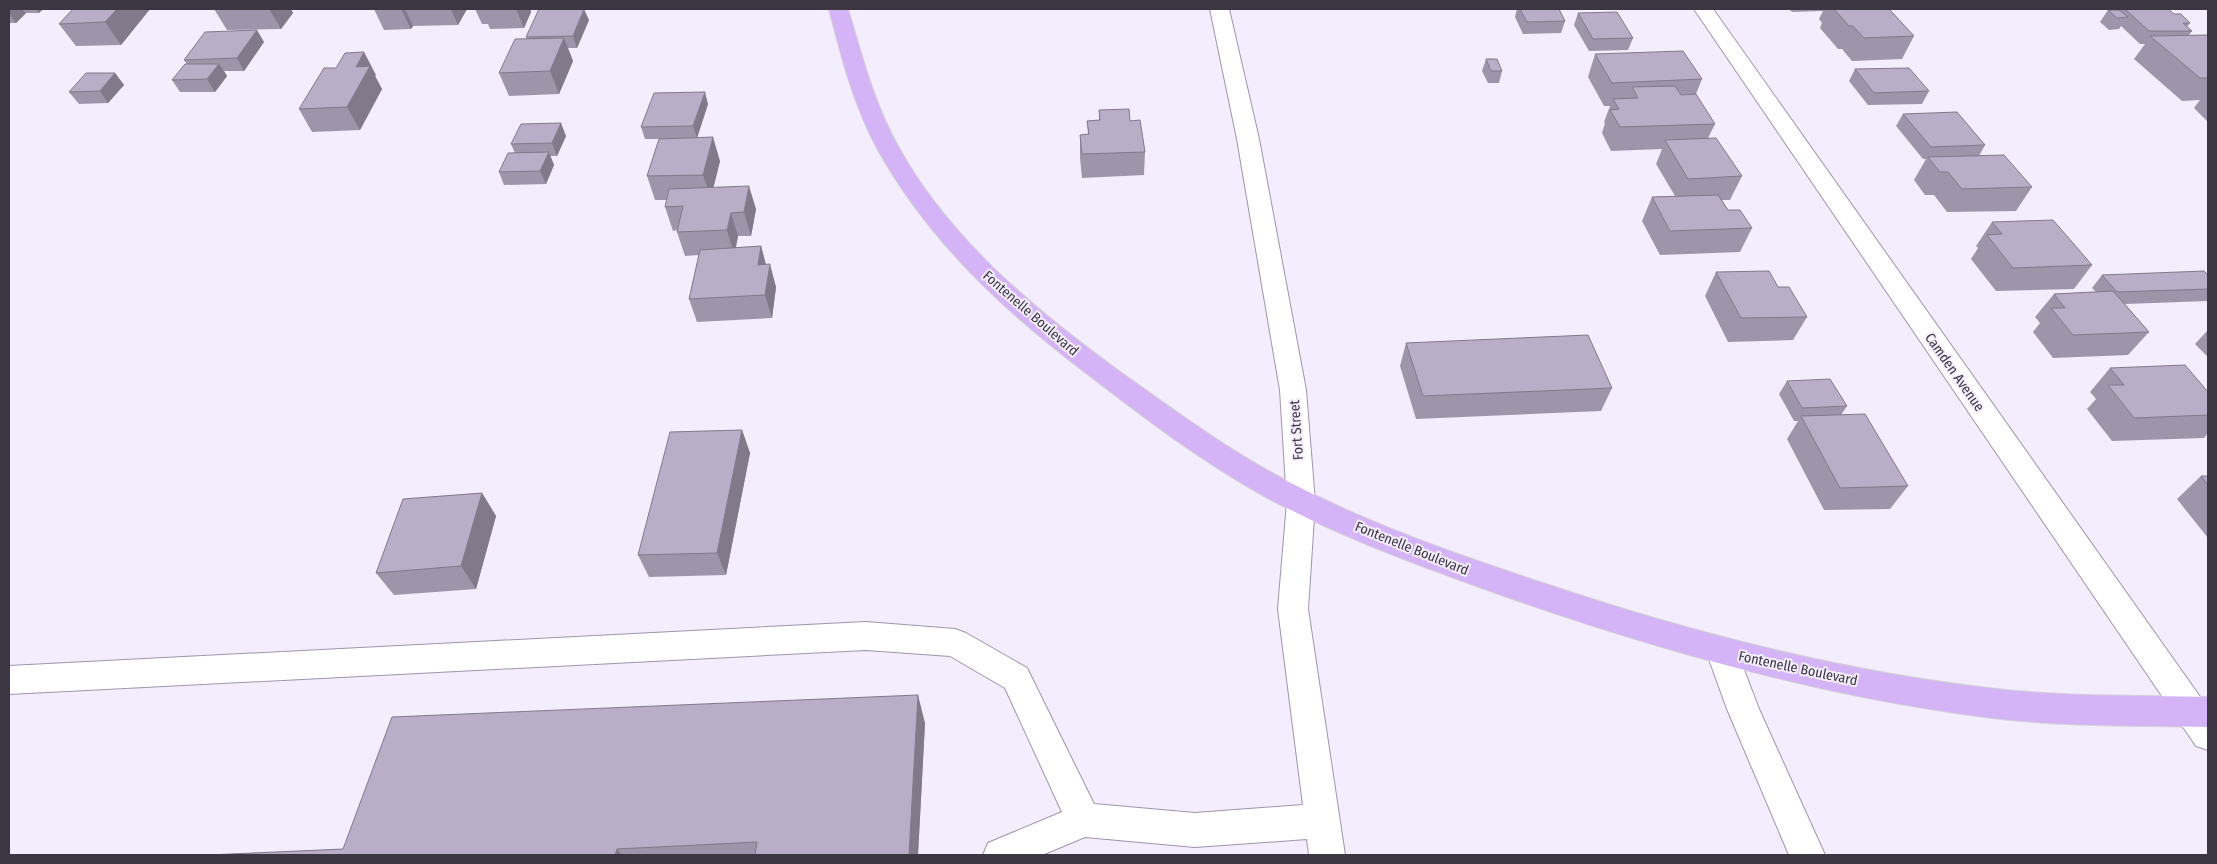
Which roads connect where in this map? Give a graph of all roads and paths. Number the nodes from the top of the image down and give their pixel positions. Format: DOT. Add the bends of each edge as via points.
graph roads {
  1 [pos="838,9"];
  2 [pos="1219,9"];
  3 [pos="1703,9"];
  4 [pos="1301,502"];
  5 [pos="1722,651"];
  6 [pos="9,680"];
  7 [pos="2203,720"];
  8 [pos="1084,820"];
  9 [pos="1321,821"];
  10 [pos="1000,855"];
  11 [pos="1327,855"];
  12 [pos="1807,855"];
  1 -- 4 [label="main road, Fontenelle Boulevard" via="864,97 888,148 922,201 980,270 1056,338 1164,417 1242,469"];
  2 -- 4 [label="street, Fort Street" via="1248,139 1293,390"];
  3 -- 7 [label="street, Camden Avenue"];
  4 -- 5 [label="main road, Fontenelle Boulevard" via="1443,562 1587,612"];
  4 -- 9 [label="street, Fort Street" via="1292,609"];
  5 -- 7 [label="main road, Fontenelle Boulevard" via="1844,679 1992,704"];
  5 -- 12 [label="street" via="1743,709"];
  6 -- 8 [label="street" via="856,637 955,642 1016,678"];
  8 -- 9 [label="street" via="1195,830"];
  8 -- 10 [label="street"];
  9 -- 11 [label="street, Fort Street"];
}
